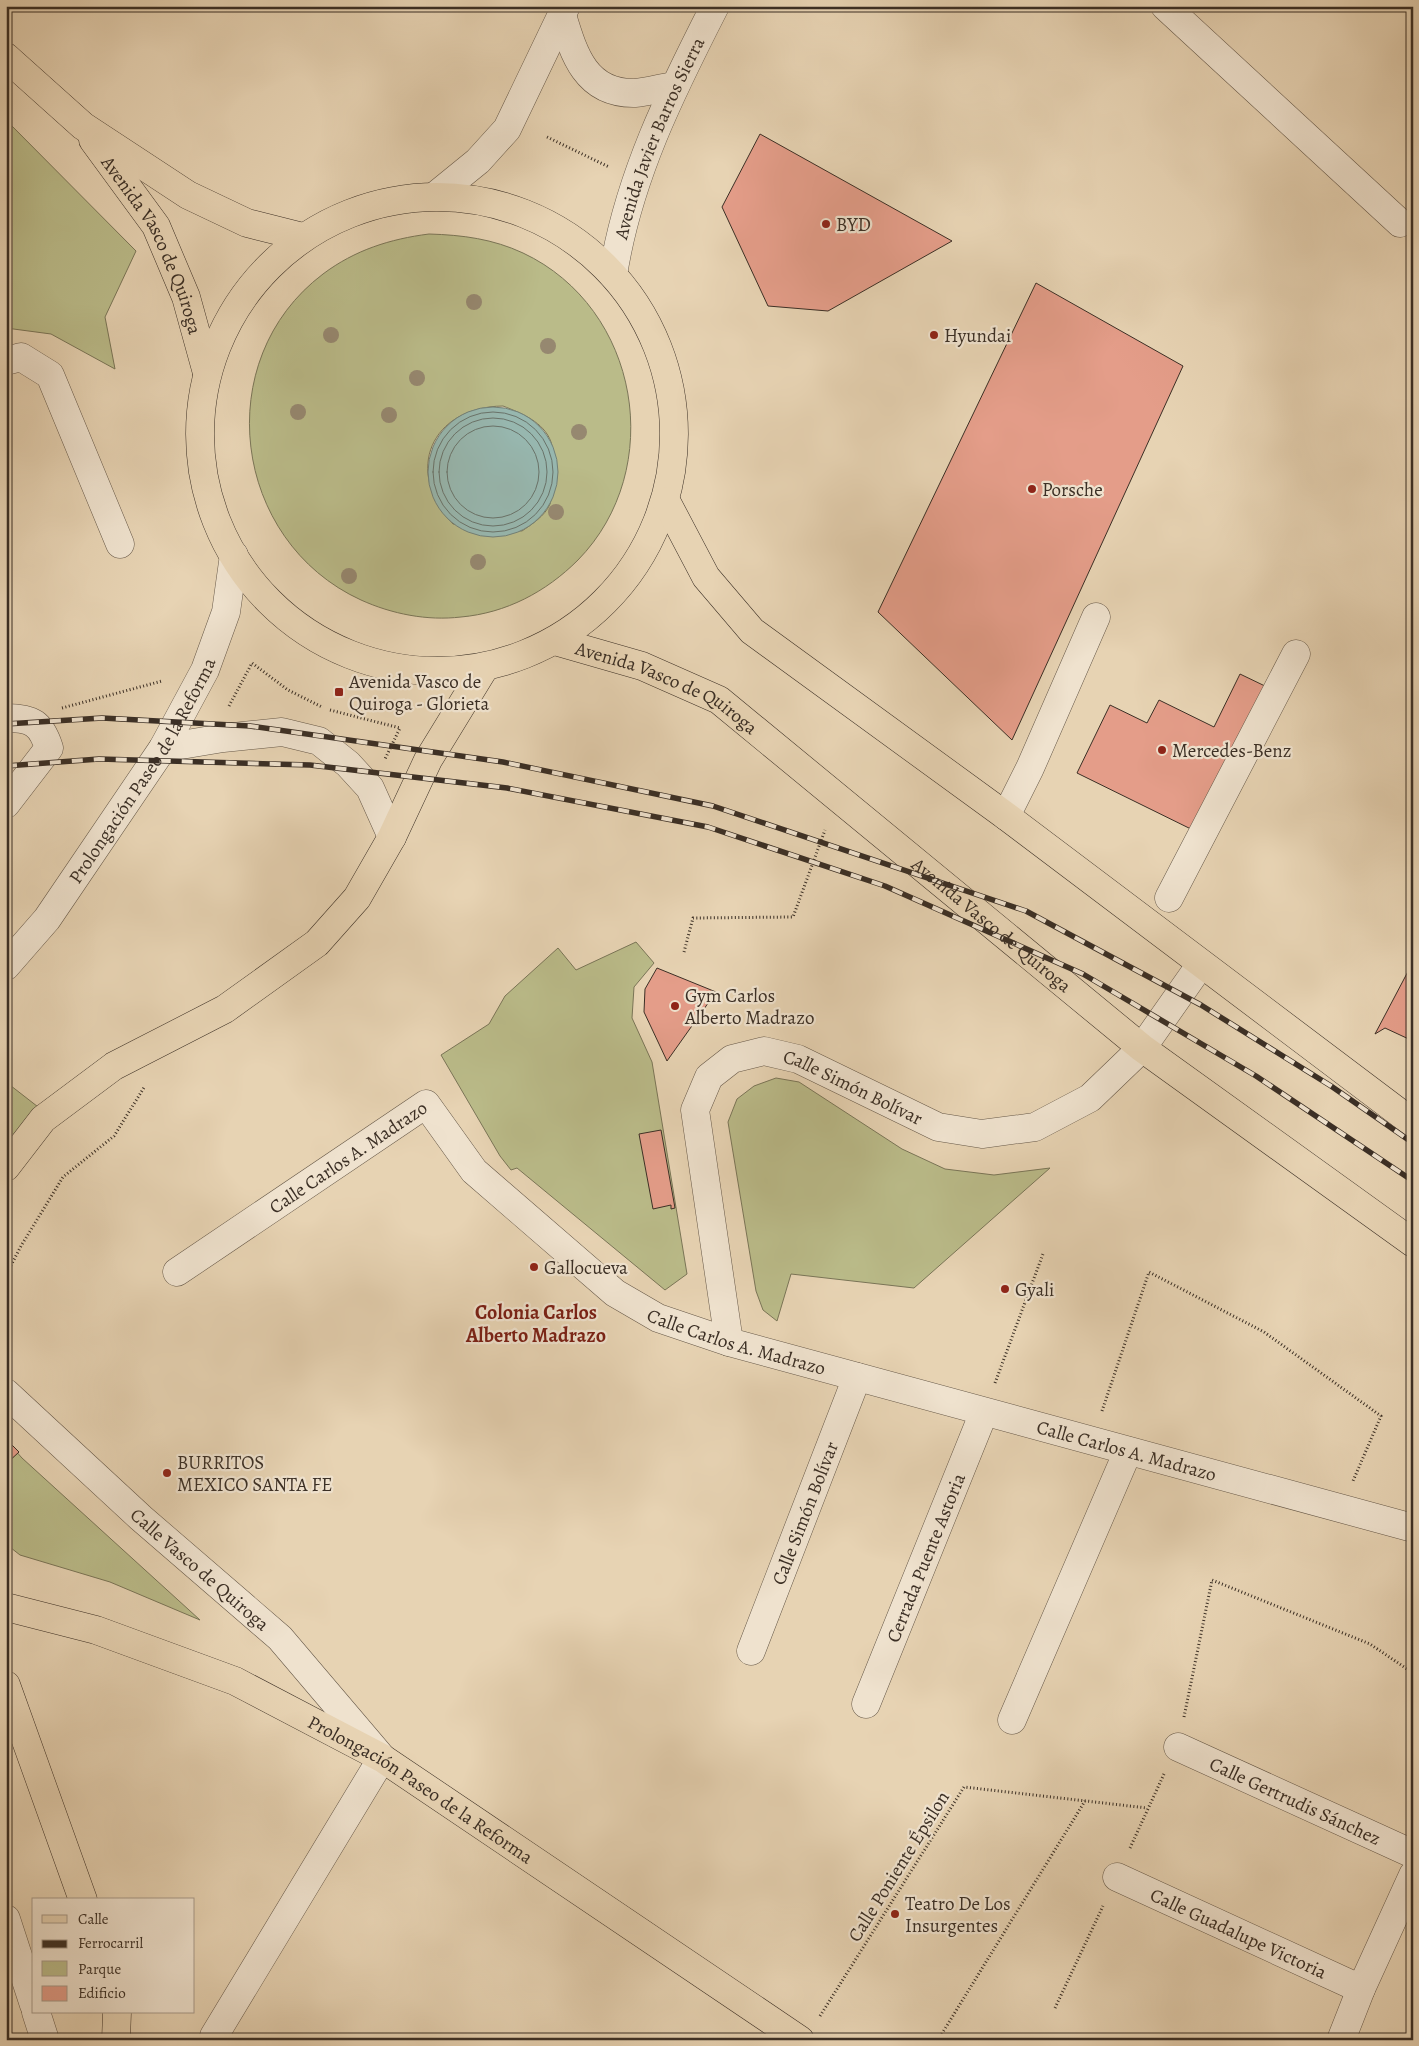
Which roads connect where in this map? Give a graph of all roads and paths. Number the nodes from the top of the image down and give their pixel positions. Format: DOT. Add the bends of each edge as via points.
graph roads {
  1 [pos="715,6"];
  2 [pos="1165,6"];
  3 [pos="564,11"];
  4 [pos="6,57"];
  5 [pos="674,86"];
  6 [pos="83,126"];
  7 [pos="547,137"];
  8 [pos="609,167"];
  9 [pos="435,196"];
  10 [pos="1400,223"];
  11 [pos="303,236"];
  12 [pos="613,275"];
  13 [pos="6,361"];
  14 [pos="207,373"];
  15 [pos="666,501"];
  16 [pos="120,544"];
  17 [pos="234,554"];
  18 [pos="1096,617"];
  19 [pos="554,641"];
  20 [pos="1296,654"];
  21 [pos="485,667"];
  22 [pos="168,680"];
  23 [pos="16,718"];
  24 [pos="163,748"];
  25 [pos="6,804"];
  26 [pos="1006,816"];
  27 [pos="825,830"];
  28 [pos="392,837"];
  29 [pos="1169,898"];
  30 [pos="684,952"];
  31 [pos="1201,964"];
  32 [pos="6,966"];
  33 [pos="1142,1048"];
  34 [pos="150,1078"];
  35 [pos="1413,1123"];
  36 [pos="6,1167"];
  37 [pos="1413,1243"];
  38 [pos="1043,1254"];
  39 [pos="177,1272"];
  40 [pos="6,1275"];
  41 [pos="729,1342"];
  42 [pos="857,1377"];
  43 [pos="6,1393"];
  44 [pos="984,1412"];
  45 [pos="1091,1441"];
  46 [pos="1128,1451"];
  47 [pos="1341,1509"];
  48 [pos="1413,1528"];
  49 [pos="6,1608"];
  50 [pos="750,1651"];
  51 [pos="1413,1673"];
  52 [pos="6,1686"];
  53 [pos="866,1704"];
  54 [pos="1012,1720"];
  55 [pos="1178,1747"];
  56 [pos="382,1758"];
  57 [pos="1085,1801"];
  58 [pos="1147,1808"];
  59 [pos="1413,1854"];
  60 [pos="1413,1874"];
  61 [pos="1117,1877"];
  62 [pos="82,1898"];
  63 [pos="6,1918"];
  64 [pos="1361,1989"];
  65 [pos="32,1999"];
  66 [pos="1055,2008"];
  67 [pos="37,2014"];
  68 [pos="117,2014"];
  69 [pos="808,2031"];
  70 [pos="214,2036"];
  71 [pos="45,2040"];
  72 [pos="116,2040"];
  73 [pos="938,2040"];
  74 [pos="1341,2040"];
  1 -- 5 [label="street, Avenida Javier Barros Sierra"];
  2 -- 10 [label="street"];
  3 -- 5 [label="street" via="574,54 590,76 609,90 636,93"];
  3 -- 9 [label="street" via="507,129 478,161"];
  4 -- 6 [label="main road, Avenida Vasco de Quiroga"];
  5 -- 12 [label="street, Avenida Javier Barros Sierra" via="628,199"];
  6 -- 11 [label="main road, Avenida Vasco de Quiroga" via="188,195 247,223"];
  6 -- 14 [label="main road, Avenida Vasco de Quiroga" via="156,226 186,297"];
  7 -- 8 [label="path"];
  9 -- 11 [label="main road" via="400,198 366,206"];
  9 -- 12 [label="main road" via="485,202 532,216 589,252"];
  11 -- 14 [label="main road" via="261,274 243,296 228,320"];
  12 -- 15 [label="main road" via="647,324 668,381 674,441"];
  13 -- 16 [label="street" via="21,357 50,375"];
  14 -- 17 [label="main road" via="200,419 202,466 219,527"];
  15 -- 19 [label="main road" via="648,544 624,582 592,615"];
  15 -- 26 [label="main road" via="706,577 752,631"];
  17 -- 21 [label="main road" via="260,592 280,611 341,651 412,670 456,671"];
  17 -- 24 [label="street, Prolongación Paseo de la Reforma" via="226,612 206,670"];
  18 -- 26 [label="street"];
  19 -- 21 [label="main road" via="520,657"];
  19 -- 33 [label="main road, Avenida Vasco de Quiroga" via="642,666 719,700"];
  20 -- 29 [label="street"];
  21 -- 28 [label="main road" via="428,760"];
  22 -- 23 [label="path"];
  23 -- 25 [label="street" via="40,729 49,748"];
  24 -- 28 [label="street" via="282,732 319,741 348,764 370,788"];
  24 -- 32 [label="street, Prolongación Paseo de la Reforma" via="47,919"];
  26 -- 31 [label="main road"];
  27 -- 30 [label="path" via="793,917 693,918"];
  28 -- 36 [label="main road" via="357,898 317,943 225,1009 114,1066 43,1119"];
  31 -- 33 [label="street, Calle Simón Bolívar"];
  31 -- 35 [label="main road"];
  33 -- 37 [label="main road, Avenida Vasco de Quiroga"];
  33 -- 41 [label="street, Calle Simón Bolívar" via="1090,1098 1035,1127 982,1134 938,1127 798,1059 764,1051 732,1059 709,1077 695,1110"];
  34 -- 40 [label="path" via="114,1136 63,1177"];
  38 -- 44 [label="path"];
  39 -- 41 [label="street, Calle Carlos A. Madrazo" via="426,1104 474,1171 615,1293 658,1318"];
  41 -- 42 [label="street, Calle Carlos A. Madrazo"];
  42 -- 44 [label="street, Calle Carlos A. Madrazo"];
  42 -- 50 [label="street, Calle Simón Bolívar"];
  43 -- 56 [label="street, Calle Vasco de Quiroga" via="140,1518 280,1638"];
  44 -- 45 [label="street, Calle Carlos A. Madrazo"];
  44 -- 53 [label="street, Cerrada Puente Astoria"];
  45 -- 46 [label="street, Calle Carlos A. Madrazo"];
  45 -- 47 [label="path" via="1149,1272 1264,1332 1381,1416"];
  46 -- 47 [label="street, Calle Carlos A. Madrazo"];
  46 -- 54 [label="street"];
  47 -- 48 [label="street, Calle Carlos A. Madrazo"];
  49 -- 56 [label="main road, Prolongación Paseo de la Reforma" via="96,1630 235,1681"];
  51 -- 55 [label="path" via="1370,1644 1212,1580"];
  52 -- 62 [label="main road"];
  55 -- 58 [label="path"];
  55 -- 59 [label="street, Calle Gertrudis Sánchez"];
  56 -- 69 [label="main road, Prolongación Paseo de la Reforma"];
  56 -- 70 [label="street"];
  57 -- 58 [label="path, Calle Poniente Épsilon"];
  57 -- 69 [label="path, Calle Poniente Épsilon" via="964,1787"];
  57 -- 73 [label="path"];
  58 -- 61 [label="path"];
  60 -- 64 [label="street"];
  61 -- 64 [label="street, Calle Guadalupe Victoria"];
  61 -- 66 [label="path"];
  63 -- 65 [label="street"];
  64 -- 74 [label="street"];
  67 -- 71 [label="street"];
  68 -- 72 [label="main road"];
}
